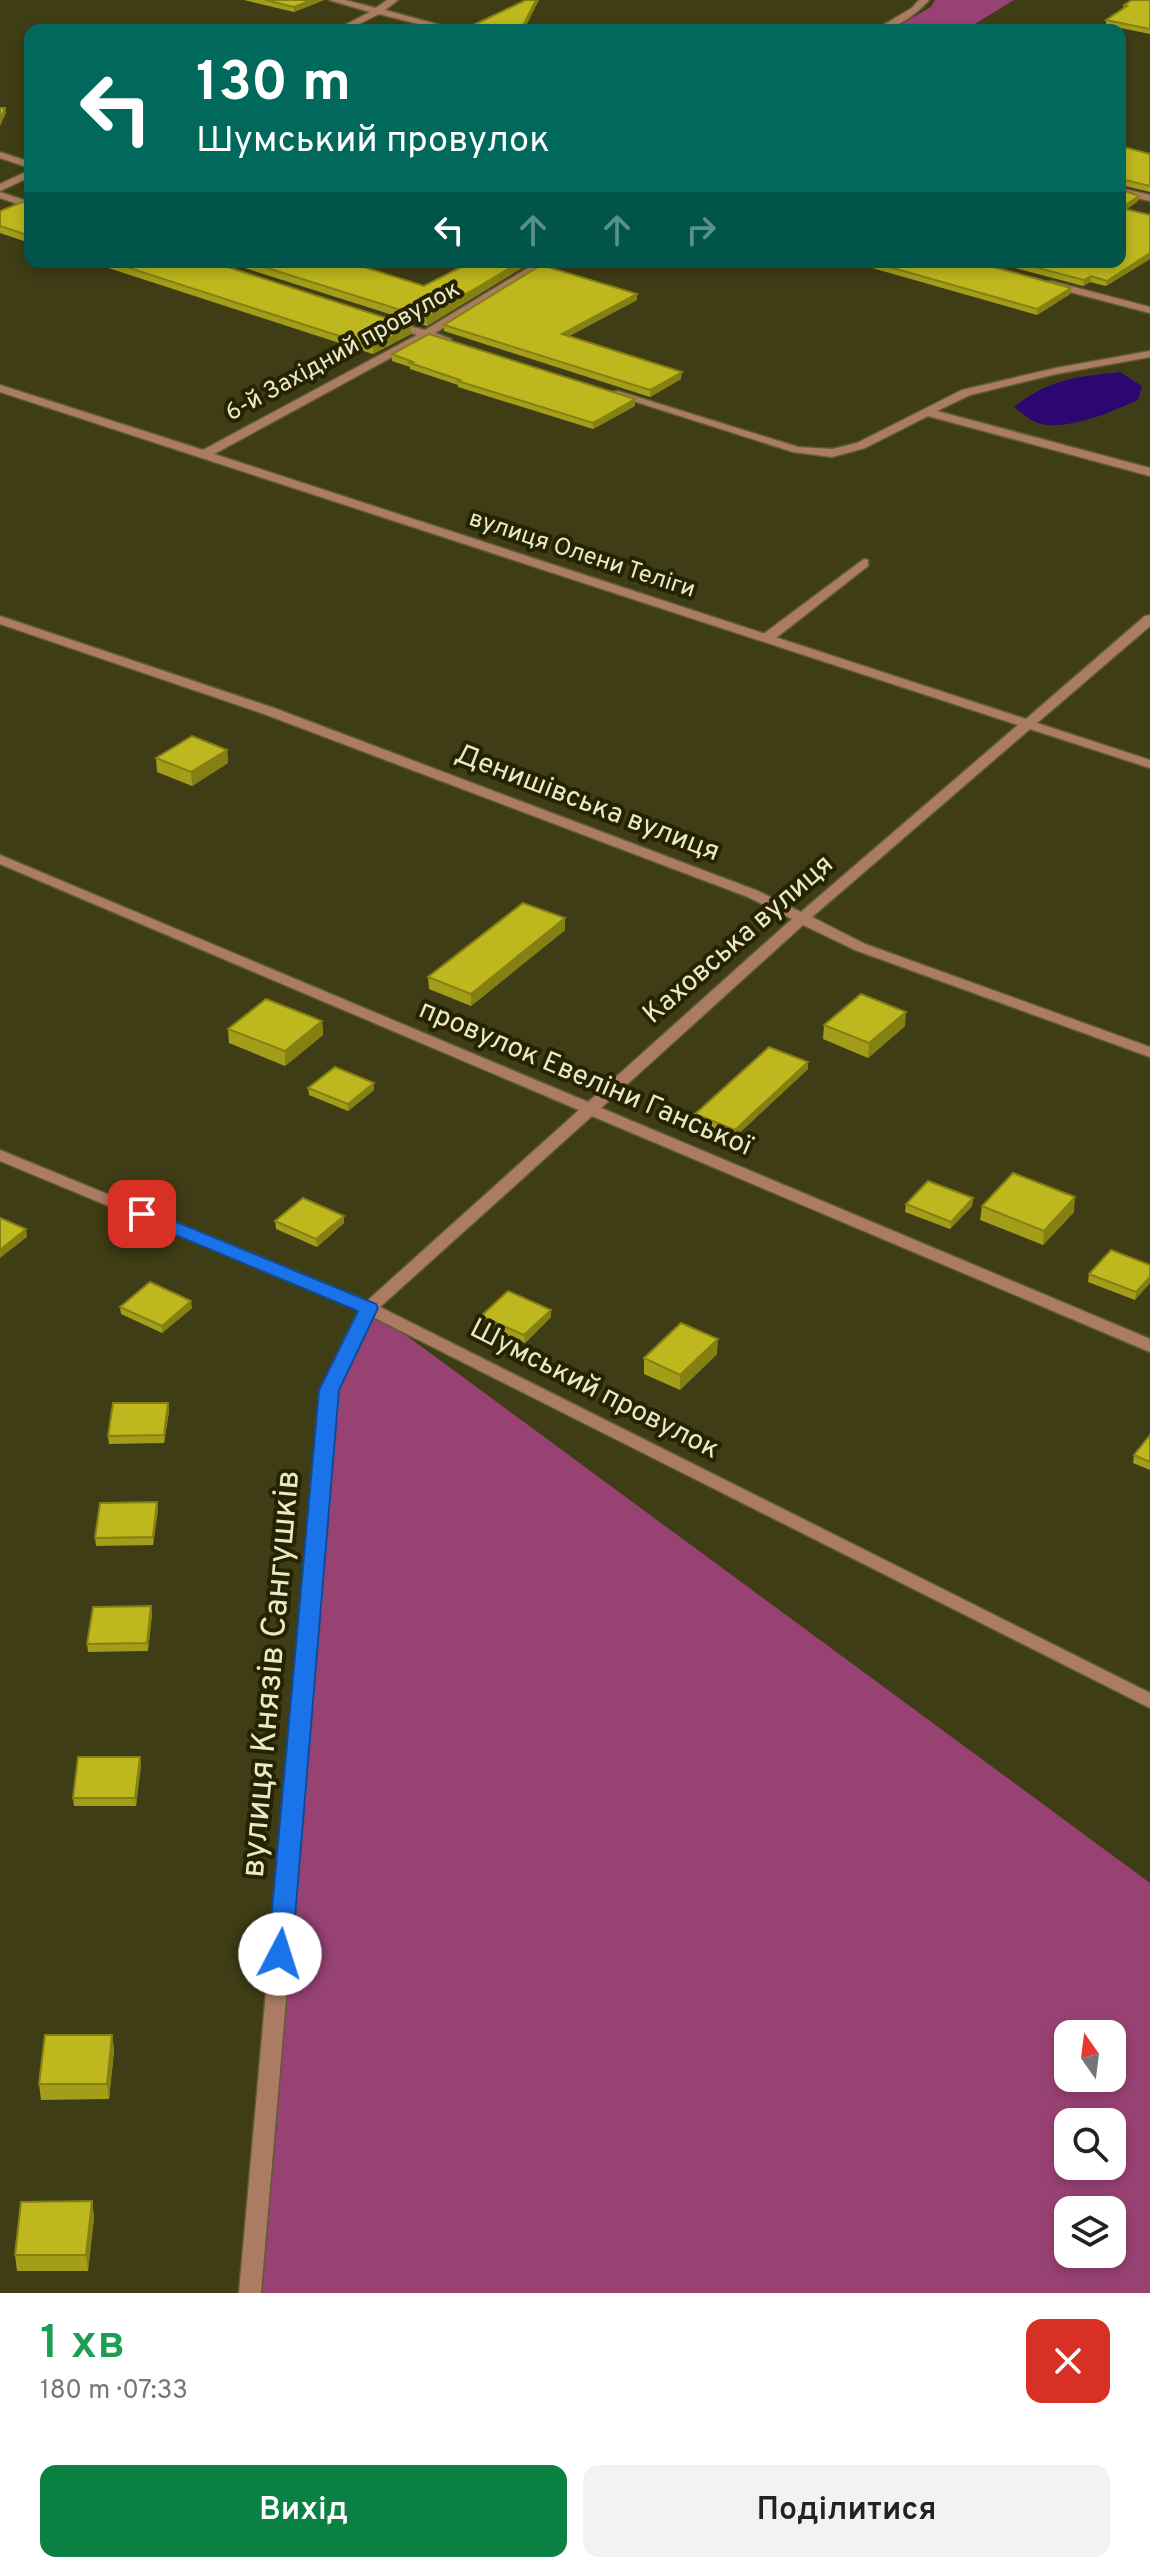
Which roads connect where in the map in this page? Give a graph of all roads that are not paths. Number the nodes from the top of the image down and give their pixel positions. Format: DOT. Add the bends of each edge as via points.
graph roads {
  1 [pos="334,0"];
  2 [pos="393,0"];
  3 [pos="924,0"];
  4 [pos="378,11"];
  5 [pos="352,24"];
  6 [pos="429,24"];
  7 [pos="890,24"];
  8 [pos="0,155"];
  9 [pos="24,163"];
  10 [pos="24,176"];
  11 [pos="0,188"];
  12 [pos="1126,192"];
  13 [pos="0,195"];
  14 [pos="1150,198"];
  15 [pos="24,203"];
  16 [pos="535,268"];
  17 [pos="1045,282"];
  18 [pos="1150,310"];
  19 [pos="382,320"];
  20 [pos="426,334"];
  21 [pos="456,343"];
  22 [pos="1150,354"];
  23 [pos="0,388"];
  24 [pos="604,390"];
  25 [pos="926,412"];
  26 [pos="203,455"];
  27 [pos="1150,472"];
  28 [pos="864,563"];
  29 [pos="1150,619"];
  30 [pos="0,620"];
  31 [pos="767,638"];
  32 [pos="1028,723"];
  33 [pos="1150,764"];
  34 [pos="0,859"];
  35 [pos="801,919"];
  36 [pos="1150,1052"];
  37 [pos="588,1109"];
  38 [pos="0,1155"];
  39 [pos="369,1308"];
  40 [pos="1150,1346"];
  41 [pos="1150,1701"];
  42 [pos="250,2293"];
  1 -- 4 [label="street"];
  2 -- 4 [label="street"];
  3 -- 7 [label="street"];
  4 -- 5 [label="street"];
  4 -- 6 [label="street"];
  8 -- 9 [label="street"];
  10 -- 11 [label="street"];
  12 -- 14 [label="street"];
  13 -- 15 [label="street"];
  16 -- 20 [label="street, 6-й Західний провулок"];
  17 -- 18 [label="street"];
  19 -- 20 [label="street"];
  20 -- 21 [label="street"];
  20 -- 26 [label="street, 6-й Західний провулок"];
  22 -- 25 [label="street" via="966,392"];
  23 -- 26 [label="street, вулиця Олени Теліги"];
  24 -- 25 [label="street" via="797,450 832,453 861,446"];
  25 -- 27 [label="street"];
  26 -- 31 [label="street, вулиця Олени Теліги"];
  28 -- 31 [label="street"];
  29 -- 32 [label="street, Каховська вулиця"];
  30 -- 35 [label="street, Денишівська вулиця" via="269,711 753,894"];
  31 -- 32 [label="street, вулиця Олени Теліги"];
  32 -- 33 [label="street, вулиця Олени Теліги"];
  32 -- 35 [label="street, Каховська вулиця"];
  34 -- 37 [label="street, провулок Евеліни Ганської"];
  35 -- 36 [label="street, Денишівська вулиця" via="860,947"];
  35 -- 37 [label="street, Каховська вулиця"];
  37 -- 39 [label="street, Каховська вулиця"];
  37 -- 40 [label="street, провулок Евеліни Ганської"];
  38 -- 39 [label="street, Шумський провулок"];
  39 -- 41 [label="street, Шумський провулок"];
  39 -- 42 [label="street, вулиця Князів Сангушків" via="329,1390"];
}
